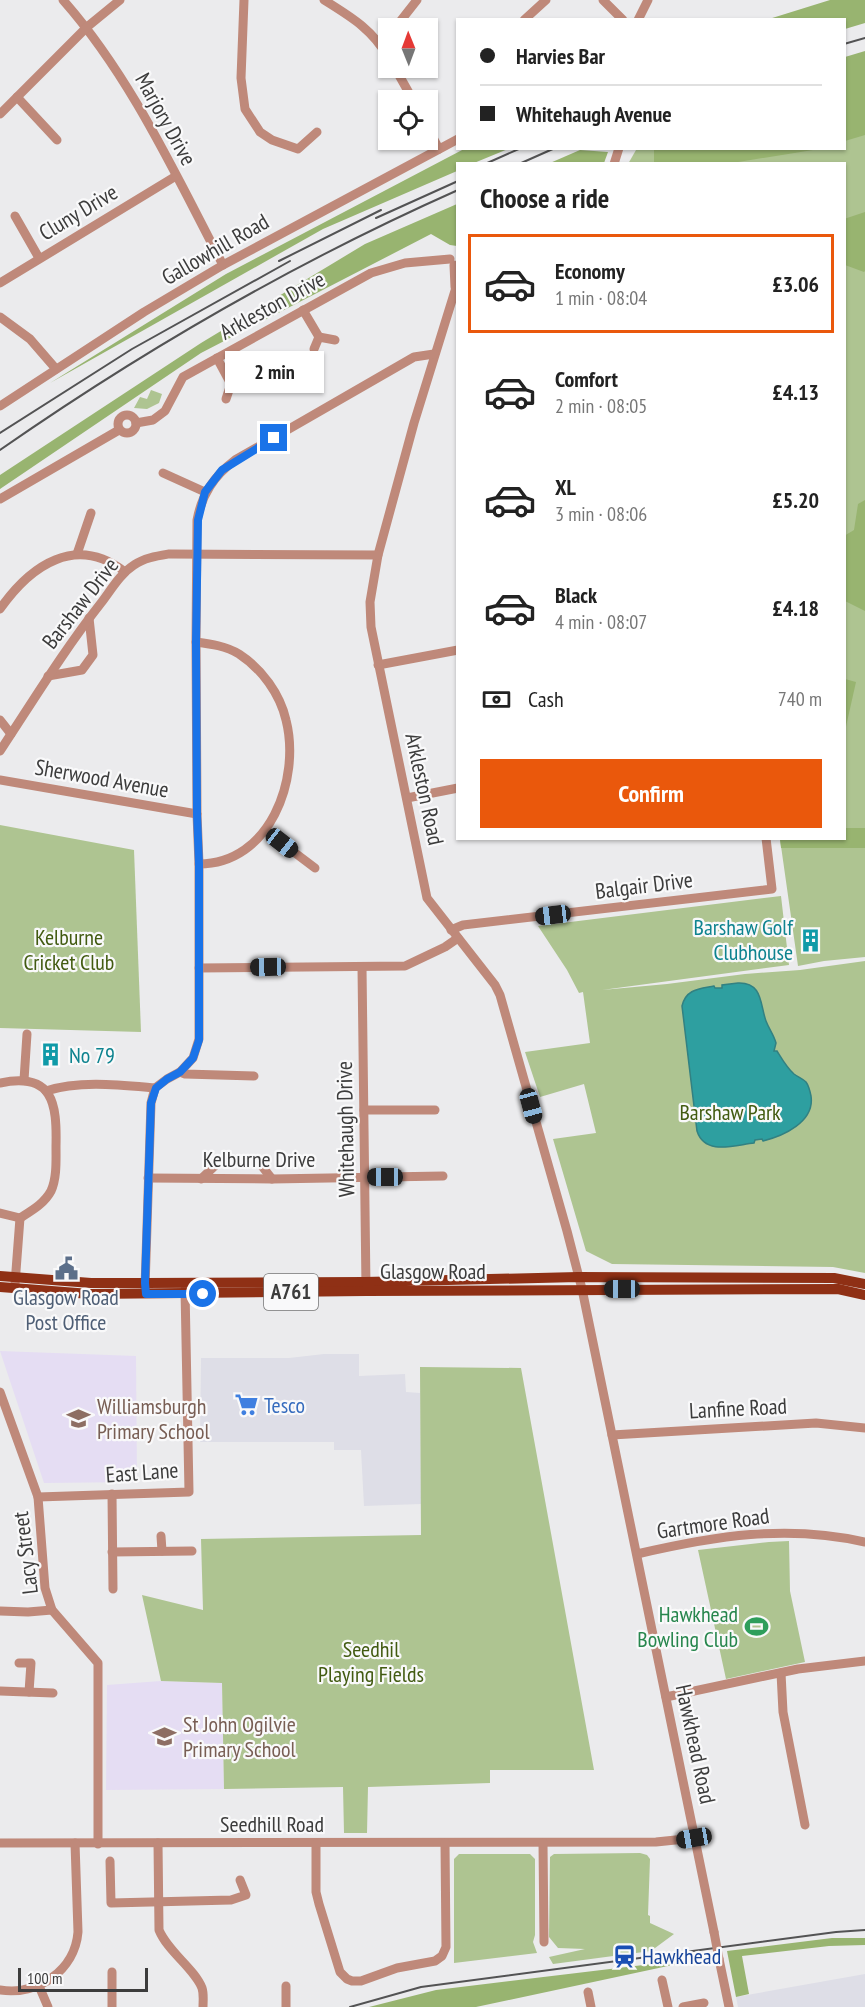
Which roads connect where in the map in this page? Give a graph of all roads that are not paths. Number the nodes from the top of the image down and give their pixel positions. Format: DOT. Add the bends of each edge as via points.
graph roads {
  1 [pos="63,0"];
  2 [pos="120,0"];
  3 [pos="244,0"];
  4 [pos="324,0"];
  5 [pos="417,0"];
  6 [pos="546,0"];
  7 [pos="603,0"];
  8 [pos="648,0"];
  9 [pos="403,18"];
  10 [pos="526,18"];
  11 [pos="620,18"];
  12 [pos="639,18"];
  13 [pos="87,27"];
  14 [pos="378,41"];
  15 [pos="17,97"];
  16 [pos="0,114"];
  17 [pos="317,132"];
  18 [pos="57,140"];
  19 [pos="456,140"];
  20 [pos="439,149"];
  21 [pos="176,176"];
  22 [pos="15,216"];
  23 [pos="39,258"];
  24 [pos="455,260"];
  25 [pos="222,265"];
  26 [pos="0,283"];
  27 [pos="456,284"];
  28 [pos="303,310"];
  29 [pos="0,318"];
  30 [pos="319,337"];
  31 [pos="335,340"];
  32 [pos="314,349"];
  33 [pos="434,354"];
  34 [pos="217,358"];
  35 [pos="56,369"];
  36 [pos="231,384"];
  37 [pos="249,387"];
  38 [pos="226,399"];
  39 [pos="0,406"];
  40 [pos="136,423"];
  41 [pos="118,430"];
  42 [pos="163,473"];
  43 [pos="205,492"];
  44 [pos="0,499"];
  45 [pos="91,513"];
  46 [pos="77,554"];
  47 [pos="197,554"];
  48 [pos="378,555"];
  49 [pos="125,572"];
  50 [pos="0,609"];
  51 [pos="89,618"];
  52 [pos="196,642"];
  53 [pos="456,650"];
  54 [pos="378,665"];
  55 [pos="48,676"];
  56 [pos="0,720"];
  57 [pos="11,734"];
  58 [pos="0,751"];
  59 [pos="0,780"];
  60 [pos="456,788"];
  61 [pos="407,798"];
  62 [pos="197,814"];
  63 [pos="266,831"];
  64 [pos="766,840"];
  65 [pos="199,864"];
  66 [pos="315,868"];
  67 [pos="451,930"];
  68 [pos="458,938"];
  69 [pos="362,967"];
  70 [pos="198,968"];
  71 [pos="27,1034"];
  72 [pos="180,1072"];
  73 [pos="254,1076"];
  74 [pos="24,1080"];
  75 [pos="0,1083"];
  76 [pos="156,1088"];
  77 [pos="46,1091"];
  78 [pos="364,1110"];
  79 [pos="435,1110"];
  80 [pos="443,1176"];
  81 [pos="365,1177"];
  82 [pos="148,1178"];
  83 [pos="201,1179"];
  84 [pos="272,1179"];
  85 [pos="0,1213"];
  86 [pos="20,1218"];
  87 [pos="0,1276"];
  88 [pos="579,1277"];
  89 [pos="15,1283"];
  90 [pos="865,1284"];
  91 [pos="366,1286"];
  92 [pos="0,1287"];
  93 [pos="146,1289"];
  94 [pos="185,1289"];
  95 [pos="582,1289"];
  96 [pos="865,1295"];
  97 [pos="0,1392"];
  98 [pos="865,1428"];
  99 [pos="612,1435"];
  100 [pos="111,1494"];
  101 [pos="38,1497"];
  102 [pos="161,1536"];
  103 [pos="865,1542"];
  104 [pos="162,1551"];
  105 [pos="192,1551"];
  106 [pos="112,1552"];
  107 [pos="637,1554"];
  108 [pos="112,1589"];
  109 [pos="52,1610"];
  110 [pos="0,1611"];
  111 [pos="865,1661"];
  112 [pos="18,1663"];
  113 [pos="781,1673"];
  114 [pos="0,1691"];
  115 [pos="29,1692"];
  116 [pos="53,1693"];
  117 [pos="666,1697"];
  118 [pos="805,1825"];
  119 [pos="694,1838"];
  120 [pos="0,1843"];
  121 [pos="75,1843"];
  122 [pos="158,1843"];
  123 [pos="445,1843"];
  124 [pos="543,1843"];
  125 [pos="98,1844"];
  126 [pos="316,1844"];
  127 [pos="110,1861"];
  128 [pos="240,1880"];
  129 [pos="158,1900"];
  130 [pos="544,1942"];
  131 [pos="112,1972"];
  132 [pos="663,1980"];
  133 [pos="39,1986"];
  134 [pos="286,1986"];
  135 [pos="0,1990"];
  136 [pos="588,1992"];
  137 [pos="704,2003"];
  138 [pos="48,2007"];
  139 [pos="112,2007"];
  140 [pos="203,2007"];
  141 [pos="286,2007"];
  142 [pos="591,2007"];
  143 [pos="668,2007"];
  144 [pos="683,2007"];
  145 [pos="729,2007"];
  1 -- 13 [label="street, Marjory Drive"];
  2 -- 13 [label="street"];
  3 -- 17 [label="street" via="241,78 245,109 260,132 298,149"];
  4 -- 14 [label="street" via="364,25"];
  5 -- 9 [label="street"];
  6 -- 10 [label="street"];
  7 -- 11 [label="street"];
  8 -- 12 [label="street"];
  13 -- 15 [label="street"];
  13 -- 21 [label="street, Marjory Drive" via="118,72"];
  15 -- 16 [label="street"];
  15 -- 18 [label="street"];
  19 -- 20 [label="street, Gallowhill Road"];
  20 -- 25 [label="street, Gallowhill Road"];
  21 -- 23 [label="street, Cluny Drive"];
  21 -- 25 [label="street, Marjory Drive"];
  22 -- 23 [label="street"];
  23 -- 26 [label="street, Cluny Drive"];
  24 -- 27 [label="street, Arkleston Road"];
  24 -- 28 [label="street, Arkleston Drive" via="405,263 371,273"];
  25 -- 35 [label="street, Gallowhill Road"];
  27 -- 33 [label="street, Arkleston Road"];
  28 -- 30 [label="street"];
  28 -- 34 [label="street, Arkleston Drive"];
  29 -- 35 [label="street" via="30,339"];
  30 -- 31 [label="street"];
  30 -- 32 [label="street"];
  33 -- 43 [label="street" via="414,357 235,460"];
  33 -- 48 [label="street, Arkleston Road"];
  34 -- 36 [label="street"];
  34 -- 40 [label="street, Arkleston Drive" via="183,377 165,411 153,420"];
  35 -- 39 [label="street, Gallowhill Road"];
  36 -- 37 [label="street"];
  36 -- 38 [label="street"];
  40 -- 41 [label="street" via="130,434"];
  40 -- 41 [label="street" via="133,417 125,415 118,421"];
  41 -- 44 [label="street"];
  42 -- 43 [label="street"];
  43 -- 47 [label="street" via="198,520"];
  45 -- 46 [label="street"];
  46 -- 49 [label="street" via="107,559"];
  46 -- 50 [label="street" via="39,568 9,595"];
  47 -- 48 [label="street, Barshaw Drive"];
  47 -- 49 [label="street, Barshaw Drive" via="151,557"];
  47 -- 52 [label="street"];
  48 -- 54 [label="street, Arkleston Road" via="370,602"];
  49 -- 51 [label="street, Barshaw Drive"];
  51 -- 55 [label="street, Barshaw Drive"];
  51 -- 55 [label="street" via="93,655 82,670"];
  52 -- 62 [label="street"];
  52 -- 63 [label="street" via="217,645 249,662 271,687 286,719 289,766 283,796"];
  53 -- 54 [label="street"];
  54 -- 61 [label="street, Arkleston Road"];
  55 -- 57 [label="street, Barshaw Drive"];
  56 -- 57 [label="street"];
  57 -- 58 [label="street, Barshaw Drive"];
  59 -- 62 [label="street, Sherwood Avenue"];
  60 -- 61 [label="street"];
  61 -- 67 [label="street, Arkleston Road" via="427,898"];
  62 -- 65 [label="street"];
  63 -- 65 [label="street" via="237,854 216,863"];
  63 -- 66 [label="street"];
  64 -- 67 [label="street, Balgair Drive" via="772,889 463,925"];
  65 -- 70 [label="street"];
  67 -- 68 [label="street, Arkleston Road"];
  68 -- 69 [label="street" via="405,966"];
  68 -- 88 [label="street, Arkleston Road" via="495,985 503,1005"];
  69 -- 70 [label="street"];
  69 -- 78 [label="street, Whitehaugh Drive"];
  70 -- 72 [label="street" via="199,1040 193,1058"];
  71 -- 74 [label="street"];
  72 -- 73 [label="street"];
  72 -- 76 [label="street"];
  74 -- 75 [label="street"];
  74 -- 77 [label="street"];
  76 -- 77 [label="street" via="82,1084"];
  76 -- 82 [label="street" via="151,1103"];
  77 -- 86 [label="street" via="54,1103 56,1119 55,1173 45,1199"];
  78 -- 79 [label="street"];
  78 -- 81 [label="street, Whitehaugh Drive"];
  80 -- 81 [label="street, Kelburne Drive"];
  81 -- 84 [label="street, Kelburne Drive"];
  81 -- 91 [label="street, Whitehaugh Drive"];
  82 -- 83 [label="street, Kelburne Drive"];
  82 -- 93 [label="street"];
  83 -- 84 [label="street, Kelburne Drive"];
  83 -- 84 [label="street" via="221,1160 258,1161"];
  85 -- 86 [label="street"];
  86 -- 89 [label="street"];
  87 -- 89 [label="main road, Glasgow Road / A761"];
  88 -- 90 [label="main road, Glasgow Road / A761" via="834,1278"];
  88 -- 91 [label="main road, Glasgow Road / A761"];
  88 -- 95 [label="street, Hawkhead Road"];
  89 -- 92 [label="main road, Glasgow Road / A761"];
  89 -- 93 [label="main road, Glasgow Road / A761" via="90,1294"];
  91 -- 94 [label="main road, Glasgow Road / A761"];
  91 -- 95 [label="main road, Glasgow Road / A761"];
  93 -- 94 [label="main road, Glasgow Road / A761"];
  94 -- 100 [label="street, East Lane" via="189,1492"];
  95 -- 96 [label="main road, Glasgow Road / A761" via="838,1289"];
  95 -- 99 [label="street, Hawkhead Road"];
  97 -- 101 [label="street, Lacy Street"];
  98 -- 99 [label="street, Lanfine Road" via="816,1423"];
  99 -- 107 [label="street, Hawkhead Road"];
  100 -- 101 [label="street, East Lane"];
  100 -- 106 [label="street"];
  101 -- 109 [label="street, Lacy Street" via="45,1588"];
  102 -- 104 [label="street"];
  103 -- 107 [label="street, Gartmore Road" via="835,1535 758,1532"];
  104 -- 105 [label="street"];
  104 -- 106 [label="street"];
  106 -- 108 [label="street"];
  107 -- 117 [label="street, Hawkhead Road"];
  109 -- 110 [label="street"];
  109 -- 125 [label="street, Lacy Street" via="98,1664"];
  111 -- 113 [label="street"];
  112 -- 115 [label="street" via="31,1663"];
  113 -- 117 [label="street"];
  113 -- 118 [label="street" via="783,1712"];
  114 -- 115 [label="street"];
  115 -- 116 [label="street"];
  117 -- 119 [label="street, Hawkhead Road"];
  119 -- 124 [label="street, Seedhill Road"];
  119 -- 145 [label="street, Hawkhead Road, bridge"];
  120 -- 121 [label="street, Seedhill Road"];
  121 -- 125 [label="street, Seedhill Road"];
  121 -- 133 [label="street" via="77,1944 62,1970"];
  122 -- 125 [label="street, Seedhill Road"];
  122 -- 126 [label="street, Seedhill Road"];
  122 -- 129 [label="street"];
  123 -- 124 [label="street, Seedhill Road"];
  123 -- 126 [label="street, Seedhill Road"];
  123 -- 126 [label="street" via="446,1947 442,1956 361,1981 352,1981 340,1972 316,1892"];
  124 -- 130 [label="street"];
  127 -- 129 [label="street" via="111,1903"];
  128 -- 129 [label="street" via="246,1895 231,1900"];
  129 -- 140 [label="street" via="161,1935 199,1982"];
  131 -- 139 [label="street"];
  132 -- 143 [label="street"];
  133 -- 135 [label="street"];
  133 -- 138 [label="street"];
  134 -- 141 [label="street"];
  136 -- 142 [label="street"];
  137 -- 144 [label="street"];
}
